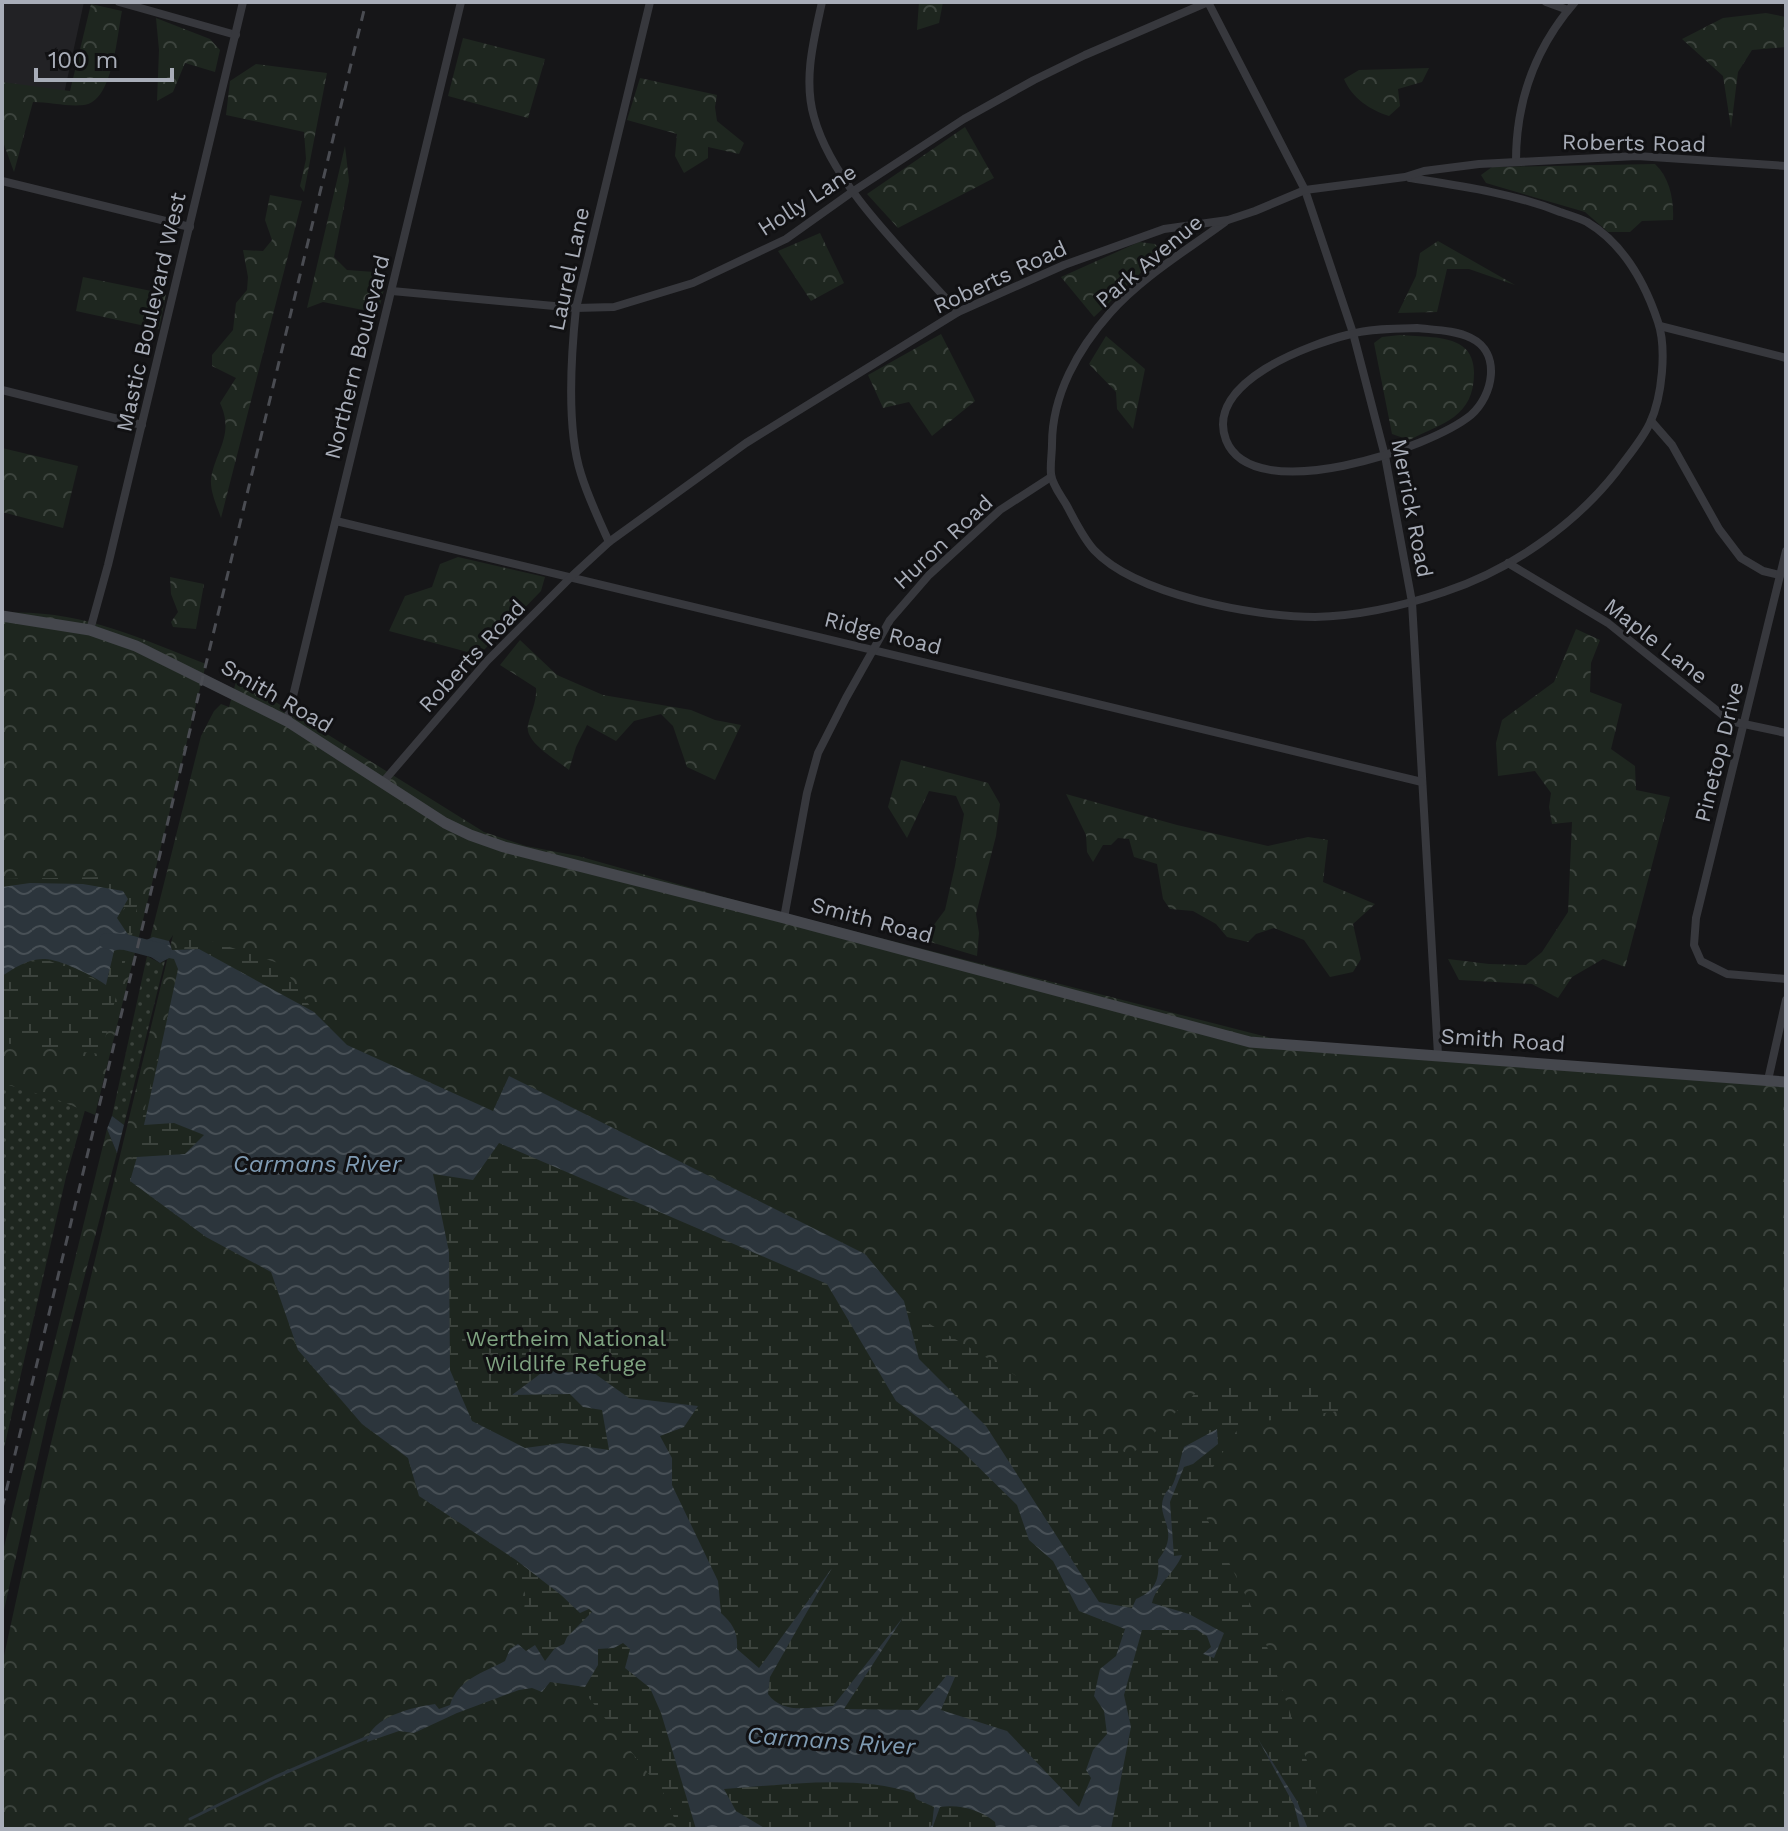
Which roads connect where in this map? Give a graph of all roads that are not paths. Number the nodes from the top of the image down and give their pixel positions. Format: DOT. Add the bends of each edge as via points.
graph roads {
  1 [pos="119,2"];
  2 [pos="243,2"];
  3 [pos="461,2"];
  4 [pos="650,2"];
  5 [pos="822,2"];
  6 [pos="1208,2"];
  7 [pos="1546,2"];
  8 [pos="1575,2"];
  9 [pos="1568,10"];
  10 [pos="236,35"];
  11 [pos="1516,161"];
  12 [pos="1786,166"];
  13 [pos="1405,177"];
  14 [pos="2,181"];
  15 [pos="1305,190"];
  16 [pos="852,192"];
  17 [pos="1228,220"];
  18 [pos="190,227"];
  19 [pos="392,291"];
  20 [pos="576,308"];
  21 [pos="958,312"];
  22 [pos="1660,326"];
  23 [pos="1353,333"];
  24 [pos="1786,358"];
  25 [pos="2,390"];
  26 [pos="1651,421"];
  27 [pos="142,425"];
  28 [pos="1385,456"];
  29 [pos="1051,477"];
  30 [pos="336,521"];
  31 [pos="609,542"];
  32 [pos="1786,551"];
  33 [pos="1508,563"];
  34 [pos="1780,575"];
  35 [pos="571,577"];
  36 [pos="1412,602"];
  37 [pos="2,616"];
  38 [pos="90,630"];
  39 [pos="873,650"];
  40 [pos="287,721"];
  41 [pos="1745,725"];
  42 [pos="1786,733"];
  43 [pos="383,782"];
  44 [pos="1422,782"];
  45 [pos="784,918"];
  46 [pos="1786,979"];
  47 [pos="1786,1000"];
  48 [pos="1438,1055"];
  49 [pos="1768,1080"];
  50 [pos="1786,1082"];
  1 -- 10 [label="street"];
  2 -- 10 [label="street, Mastic Boulevard West"];
  3 -- 19 [label="street, Northern Boulevard"];
  4 -- 20 [label="street, Laurel Lane"];
  5 -- 16 [label="street" via="810,54 813,115"];
  6 -- 15 [label="street, Merrick Road"];
  6 -- 16 [label="street, Holly Lane" via="1034,80"];
  7 -- 9 [label="street"];
  8 -- 9 [label="street"];
  9 -- 11 [label="street" via="1549,34 1522,96"];
  10 -- 18 [label="street, Mastic Boulevard West"];
  11 -- 12 [label="street, Roberts Road" via="1637,156"];
  11 -- 13 [label="street, Roberts Road"];
  13 -- 15 [label="street, Roberts Road"];
  13 -- 22 [label="street" via="1541,204 1587,222 1634,267"];
  14 -- 18 [label="street"];
  15 -- 17 [label="street, Roberts Road"];
  15 -- 23 [label="street, Merrick Road"];
  16 -- 20 [label="street, Holly Lane" via="786,239 693,283 614,307"];
  16 -- 21 [label="street"];
  17 -- 21 [label="street, Roberts Road" via="1164,229 1121,243"];
  17 -- 29 [label="street, Park Avenue" via="1121,303 1082,350 1058,397"];
  18 -- 27 [label="street, Mastic Boulevard West"];
  19 -- 20 [label="street, Holly Lane"];
  19 -- 30 [label="street, Northern Boulevard"];
  20 -- 31 [label="street, Laurel Lane" via="573,424 580,471"];
  21 -- 31 [label="street, Roberts Road" via="746,443"];
  22 -- 24 [label="street"];
  22 -- 26 [label="street" via="1664,365"];
  23 -- 28 [label="street, Merrick Road"];
  23 -- 28 [label="street" via="1417,328 1456,333 1482,346 1491,367 1485,400 1472,414 1446,432"];
  23 -- 28 [label="street" via="1307,347 1240,388 1227,406 1226,440 1236,455 1268,469 1345,468"];
  25 -- 27 [label="street"];
  26 -- 33 [label="street" via="1587,506"];
  26 -- 34 [label="street" via="1672,445 1741,558"];
  27 -- 38 [label="street, Mastic Boulevard West"];
  28 -- 36 [label="street, Merrick Road"];
  29 -- 36 [label="street" via="1094,550 1114,566 1176,595 1231,608 1315,617"];
  29 -- 39 [label="street, Huron Road" via="1000,510 929,575 890,620"];
  30 -- 35 [label="street, Ridge Road"];
  30 -- 40 [label="street, Northern Boulevard"];
  31 -- 35 [label="street, Roberts Road"];
  32 -- 34 [label="street, Pinetop Drive"];
  33 -- 36 [label="street"];
  33 -- 41 [label="street, Maple Lane" via="1608,623 1730,721"];
  34 -- 41 [label="street, Pinetop Drive"];
  35 -- 39 [label="street, Ridge Road"];
  35 -- 43 [label="street, Roberts Road" via="487,661"];
  36 -- 44 [label="street, Merrick Road"];
  37 -- 38 [label="street, Smith Road"];
  38 -- 40 [label="street, Smith Road" via="136,646"];
  39 -- 44 [label="street, Ridge Road"];
  39 -- 45 [label="street, Huron Road" via="818,753"];
  40 -- 43 [label="street, Smith Road"];
  41 -- 42 [label="street, Maple Lane"];
  41 -- 46 [label="street, Pinetop Drive" via="1696,918 1694,945 1701,961 1727,974"];
  43 -- 45 [label="street, Smith Road" via="445,823 504,847"];
  44 -- 48 [label="street, Merrick Road"];
  45 -- 48 [label="street, Smith Road" via="1250,1042"];
  47 -- 49 [label="street"];
  48 -- 49 [label="street, Smith Road"];
  49 -- 50 [label="street, Smith Road"];
}
